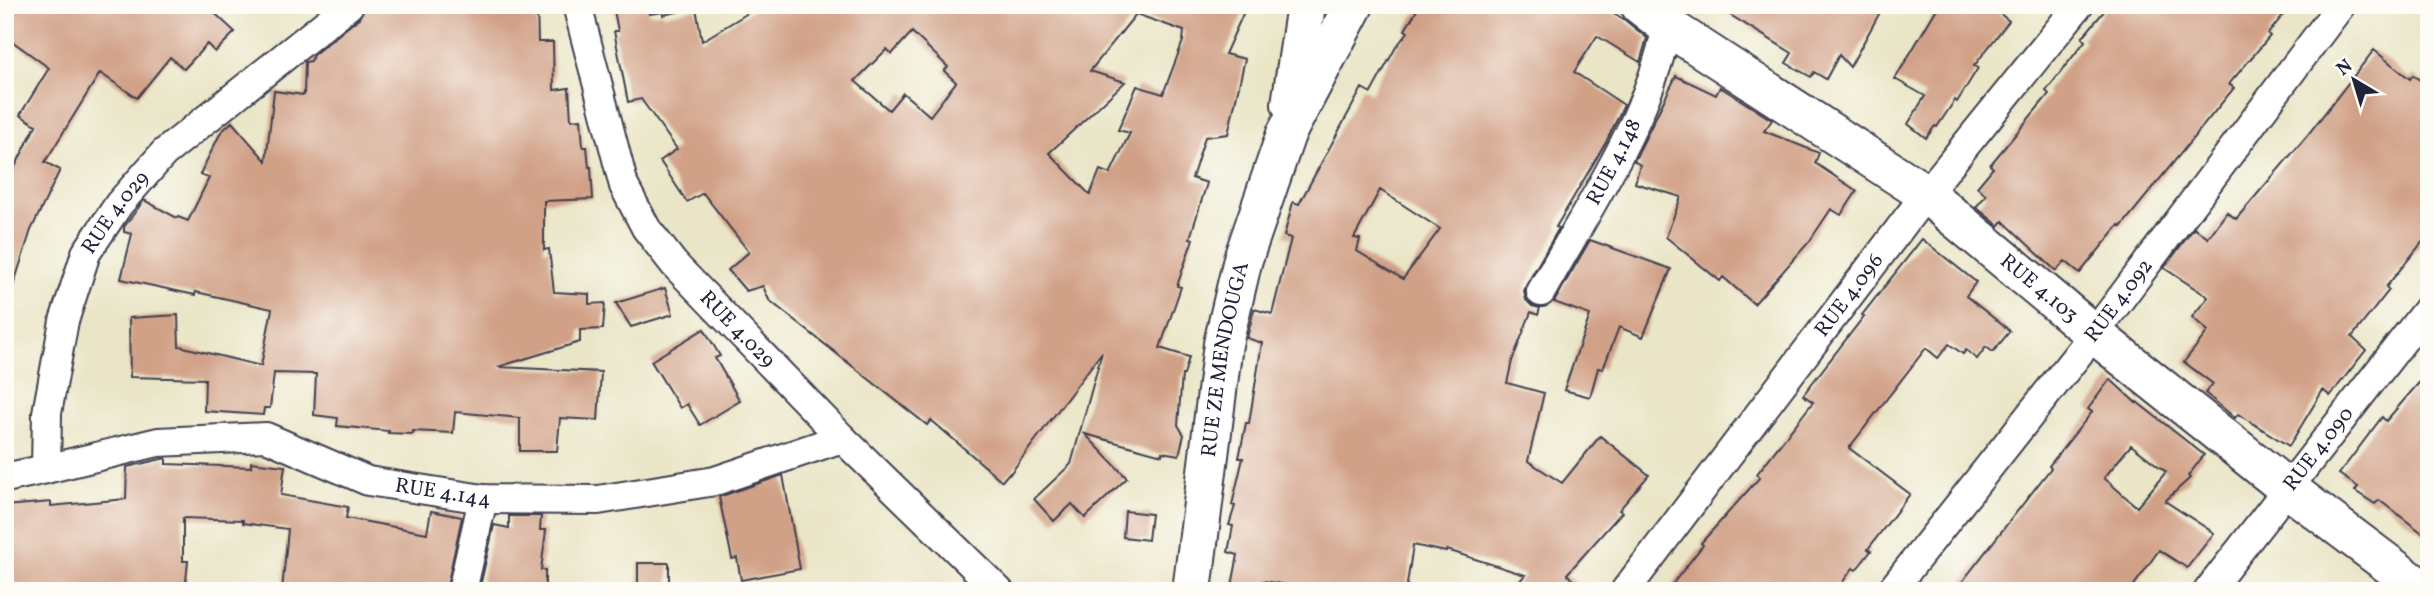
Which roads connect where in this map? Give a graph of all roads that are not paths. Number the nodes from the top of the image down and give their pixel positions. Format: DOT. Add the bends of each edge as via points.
graph roads {
  1 [pos="349,5"];
  2 [pos="578,5"];
  3 [pos="1306,5"];
  4 [pos="1354,5"];
  5 [pos="2079,5"];
  6 [pos="2341,5"];
  7 [pos="1653,15"];
  8 [pos="1286,134"];
  9 [pos="1926,194"];
  10 [pos="1541,292"];
  11 [pos="2429,307"];
  12 [pos="2094,334"];
  13 [pos="842,438"];
  14 [pos="46,470"];
  15 [pos="5,478"];
  16 [pos="2287,488"];
  17 [pos="483,499"];
  18 [pos="463,591"];
  19 [pos="999,591"];
  20 [pos="1192,591"];
  21 [pos="1625,591"];
  22 [pos="1891,591"];
  23 [pos="2208,591"];
  24 [pos="2424,591"];
  1 -- 14 [label="street, RUE 4.029" via="164,153 119,204 86,253 61,334 47,413"];
  2 -- 13 [label="street, RUE 4.029" via="624,186 646,228 674,264"];
  3 -- 8 [label="street, RUE ZE MENDOUGA"];
  4 -- 8 [label="street, RUE ZE MENDOUGA"];
  5 -- 9 [label="street, RUE 4.096"];
  6 -- 12 [label="street, RUE 4.092"];
  7 -- 9 [label="street, RUE 4.103"];
  7 -- 10 [label="street, RUE 4.148" via="1660,59 1635,125"];
  8 -- 20 [label="street, RUE ZE MENDOUGA" via="1243,259 1223,344"];
  9 -- 12 [label="street, RUE 4.103"];
  9 -- 21 [label="street, RUE 4.096"];
  11 -- 16 [label="street, RUE 4.090"];
  12 -- 16 [label="street, RUE 4.103"];
  12 -- 22 [label="street, RUE 4.092"];
  13 -- 17 [label="street, RUE 4.144" via="715,481 598,500"];
  13 -- 19 [label="street, RUE 4.029"];
  14 -- 15 [label="street"];
  14 -- 17 [label="street, RUE 4.144" via="158,442 265,437 368,481"];
  16 -- 23 [label="street, RUE 4.090"];
  16 -- 24 [label="street, RUE 4.103"];
  17 -- 18 [label="street"];
}
